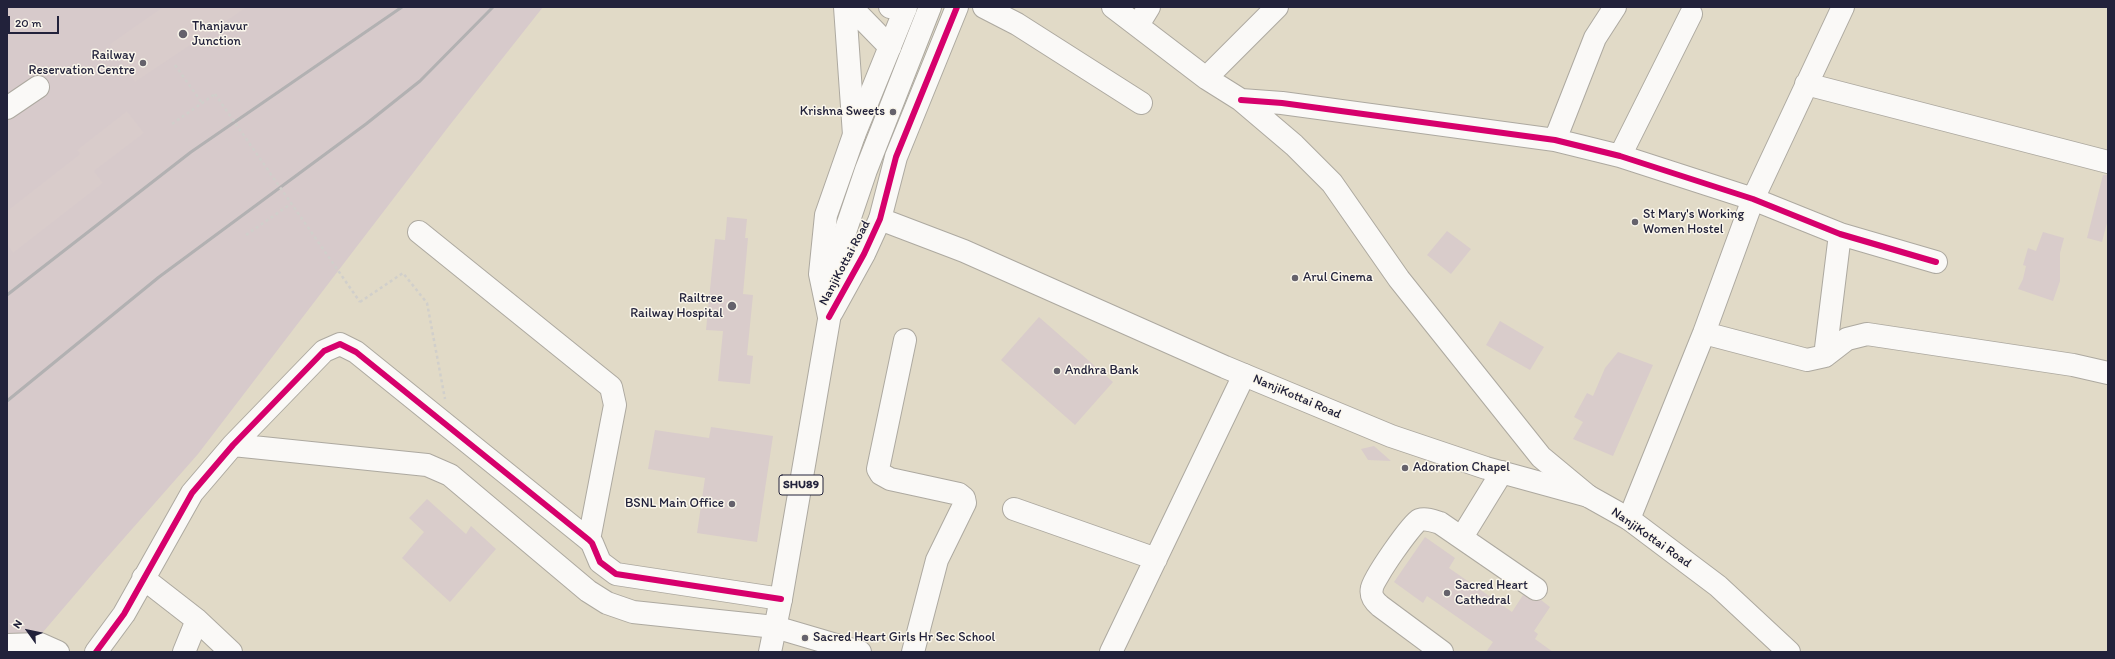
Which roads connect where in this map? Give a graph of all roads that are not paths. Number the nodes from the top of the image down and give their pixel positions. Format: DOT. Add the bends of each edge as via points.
graph roads {
  1 [pos="845,7"];
  2 [pos="851,7"];
  3 [pos="930,7"];
  4 [pos="957,7"];
  5 [pos="984,7"];
  6 [pos="1112,7"];
  7 [pos="1277,7"];
  8 [pos="1615,7"];
  9 [pos="1843,7"];
  10 [pos="901,8"];
  11 [pos="1691,14"];
  12 [pos="1143,16"];
  13 [pos="890,47"];
  14 [pos="1206,78"];
  15 [pos="1806,84"];
  16 [pos="38,87"];
  17 [pos="1241,100"];
  18 [pos="1142,103"];
  19 [pos="7,108"];
  20 [pos="854,135"];
  21 [pos="1554,140"];
  22 [pos="1620,156"];
  23 [pos="2108,162"];
  24 [pos="1753,199"];
  25 [pos="880,219"];
  26 [pos="419,232"];
  27 [pos="1840,234"];
  28 [pos="1936,262"];
  29 [pos="829,317"];
  30 [pos="1704,332"];
  31 [pos="905,340"];
  32 [pos="1825,356"];
  33 [pos="2108,373"];
  34 [pos="1244,375"];
  35 [pos="233,445"];
  36 [pos="1502,472"];
  37 [pos="1588,496"];
  38 [pos="1014,509"];
  39 [pos="1629,519"];
  40 [pos="1462,537"];
  41 [pos="589,540"];
  42 [pos="1156,559"];
  43 [pos="143,578"];
  44 [pos="1536,588"];
  45 [pos="781,599"];
  46 [pos="197,620"];
  47 [pos="775,627"];
  48 [pos="7,646"];
  49 [pos="58,652"];
  50 [pos="96,652"];
  51 [pos="184,652"];
  52 [pos="231,652"];
  53 [pos="770,652"];
  54 [pos="860,652"];
  55 [pos="913,652"];
  56 [pos="1111,652"];
  57 [pos="1442,652"];
  58 [pos="1789,652"];
  1 -- 20 [label="street"];
  2 -- 13 [label="street"];
  3 -- 29 [label="street, SHU89" via="866,170 843,238"];
  4 -- 25 [label="street" via="896,157"];
  5 -- 18 [label="street" via="1016,24"];
  6 -- 12 [label="street"];
  7 -- 14 [label="street"];
  8 -- 21 [label="street" via="1595,38"];
  9 -- 15 [label="street"];
  10 -- 13 [label="street"];
  11 -- 22 [label="street"];
  12 -- 14 [label="street"];
  13 -- 20 [label="street"];
  14 -- 17 [label="street"];
  15 -- 23 [label="street"];
  15 -- 24 [label="street"];
  16 -- 19 [label="street"];
  17 -- 21 [label="street" via="1282,103"];
  17 -- 37 [label="street" via="1294,144 1332,183 1399,279 1541,457"];
  20 -- 29 [label="street" via="826,215 820,274"];
  21 -- 22 [label="street"];
  22 -- 24 [label="street"];
  24 -- 27 [label="street"];
  24 -- 30 [label="street"];
  25 -- 29 [label="street, NanjiKottai Road"];
  25 -- 34 [label="street, NanjiKottai Road" via="964,251"];
  26 -- 41 [label="street" via="611,388 615,405"];
  27 -- 28 [label="street"];
  27 -- 32 [label="street"];
  29 -- 45 [label="street, SHU89"];
  30 -- 32 [label="street" via="1807,360"];
  30 -- 39 [label="street"];
  31 -- 55 [label="street" via="878,469 890,479 959,494 965,503 933,571"];
  32 -- 33 [label="street" via="1847,339 1867,334 2073,365"];
  34 -- 36 [label="street, NanjiKottai Road" via="1391,436"];
  34 -- 42 [label="street"];
  35 -- 41 [label="street" via="324,351 340,344 356,352"];
  35 -- 43 [label="street" via="192,492"];
  35 -- 47 [label="street" via="427,465 450,475 588,591 607,603 633,612"];
  36 -- 37 [label="street, NanjiKottai Road"];
  36 -- 40 [label="street"];
  37 -- 39 [label="street, NanjiKottai Road"];
  38 -- 42 [label="street"];
  39 -- 58 [label="street, NanjiKottai Road" via="1718,586"];
  40 -- 44 [label="street"];
  40 -- 57 [label="street" via="1440,523 1419,520 1377,576 1372,588 1374,601"];
  41 -- 45 [label="street" via="600,562 616,574"];
  42 -- 56 [label="street"];
  43 -- 46 [label="street"];
  43 -- 50 [label="street" via="124,614"];
  45 -- 47 [label="street, SHU89"];
  46 -- 51 [label="street"];
  46 -- 52 [label="street"];
  47 -- 53 [label="street, SHU89"];
  47 -- 54 [label="street"];
  48 -- 49 [label="street" via="40,644"];
}
